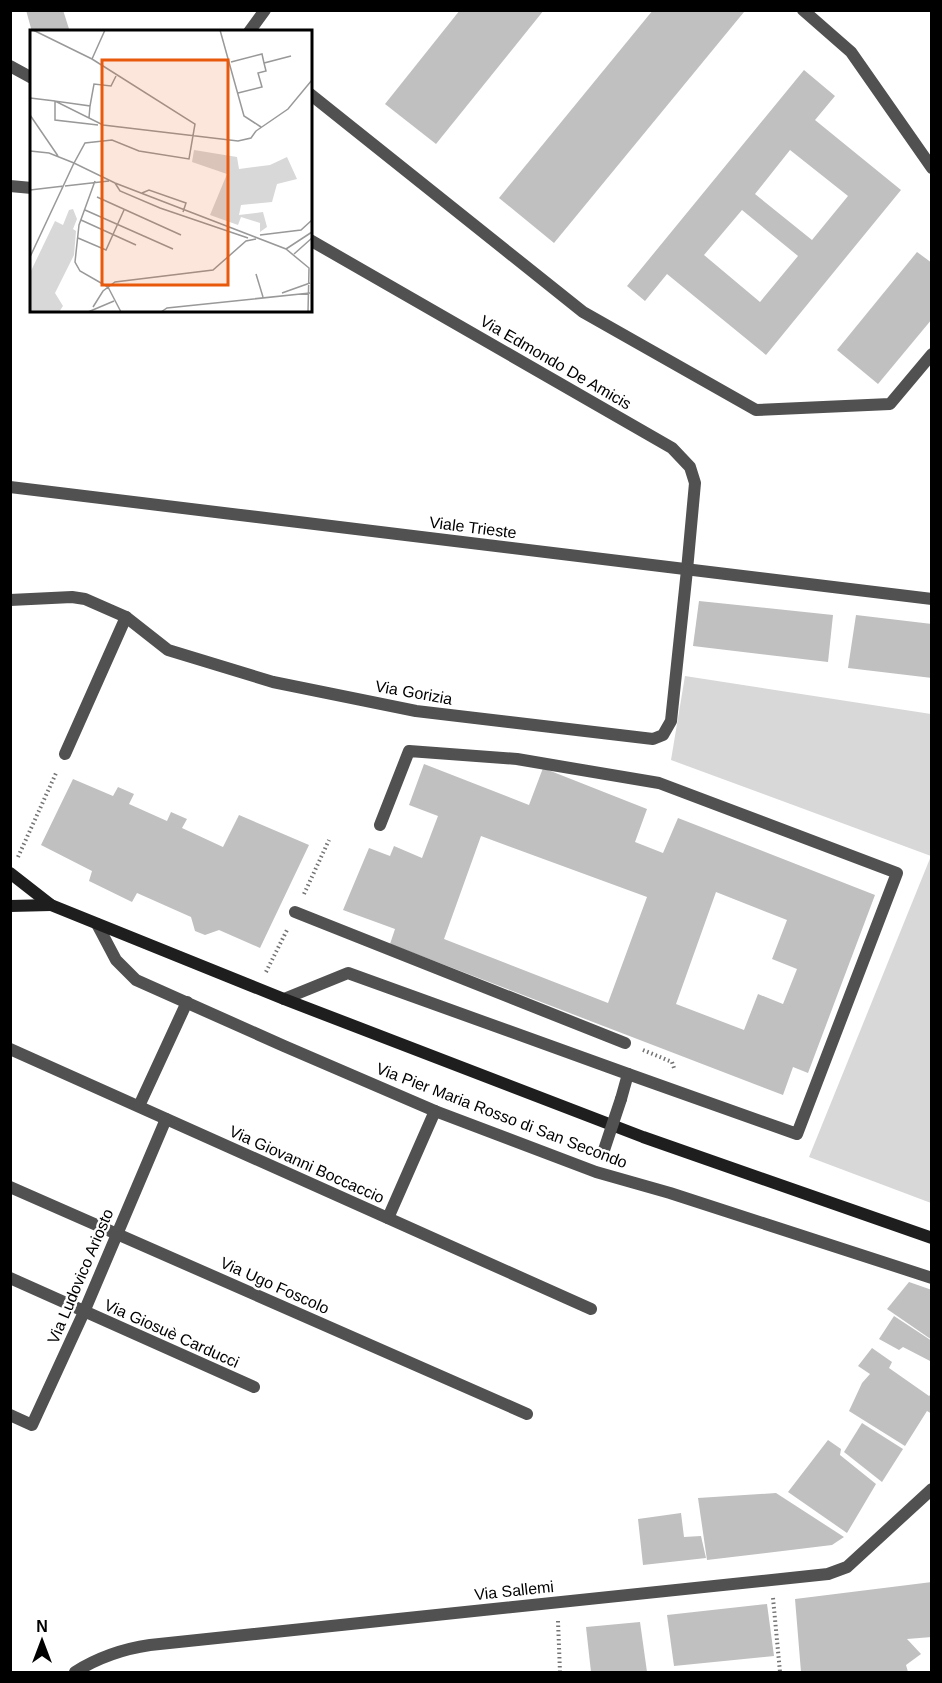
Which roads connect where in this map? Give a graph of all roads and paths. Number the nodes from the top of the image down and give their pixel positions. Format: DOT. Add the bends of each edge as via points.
graph roads {
  1 [pos="265,10"];
  2 [pos="803,10"];
  3 [pos="250,30"];
  4 [pos="10,66"];
  5 [pos="30,77"];
  6 [pos="312,96"];
  7 [pos="312,104"];
  8 [pos="325,106"];
  9 [pos="932,168"];
  10 [pos="10,186"];
  11 [pos="30,188"];
  12 [pos="312,241"];
  13 [pos="932,354"];
  14 [pos="10,487"];
  15 [pos="687,570"];
  16 [pos="932,599"];
  17 [pos="10,600"];
  18 [pos="126,617"];
  19 [pos="65,754"];
  20 [pos="380,825"];
  21 [pos="11,873"];
  22 [pos="51,905"];
  23 [pos="10,906"];
  24 [pos="296,912"];
  25 [pos="97,924"];
  26 [pos="284,999"];
  27 [pos="187,1002"];
  28 [pos="625,1043"];
  29 [pos="10,1049"];
  30 [pos="628,1074"];
  31 [pos="139,1106"];
  32 [pos="435,1111"];
  33 [pos="166,1119"];
  34 [pos="596,1172"];
  35 [pos="10,1187"];
  36 [pos="388,1218"];
  37 [pos="116,1233"];
  38 [pos="932,1238"];
  39 [pos="10,1278"];
  40 [pos="932,1278"];
  41 [pos="591,1309"];
  42 [pos="84,1312"];
  43 [pos="254,1387"];
  44 [pos="527,1414"];
  45 [pos="10,1415"];
  46 [pos="932,1489"];
  47 [pos="771,1579"];
  48 [pos="557,1602"];
  49 [pos="75,1672"];
  50 [pos="560,1672"];
  51 [pos="780,1672"];
  1 -- 3 [label="street"];
  2 -- 9 [label="street" via="851,52"];
  4 -- 5 [label="street"];
  6 -- 8 [label="street"];
  7 -- 8 [label="street"];
  8 -- 13 [label="street" via="583,312 756,410 890,404"];
  10 -- 11 [label="street"];
  12 -- 15 [label="street, Via Edmondo De Amicis" via="672,448 690,467 695,483"];
  14 -- 15 [label="street, Viale Trieste"];
  15 -- 16 [label="street, Viale Trieste"];
  15 -- 18 [label="street, Via Gorizia" via="671,721 663,735 653,739 416,711 273,682 168,650"];
  17 -- 18 [label="street, Via Gorizia" via="72,597"];
  18 -- 19 [label="street"];
  19 -- 21 [label="path"];
  20 -- 30 [label="street" via="409,751 517,759 659,783 897,873 797,1134"];
  21 -- 22 [label="main road, Via Pier Maria Rosso di San Secondo"];
  22 -- 23 [label="main road"];
  22 -- 25 [label="main road, Via Pier Maria Rosso di San Secondo"];
  24 -- 28 [label="street"];
  25 -- 26 [label="main road, Via Pier Maria Rosso di San Secondo"];
  25 -- 27 [label="street, Via Pier Maria Rosso di San Secondo" via="116,960 136,980"];
  26 -- 30 [label="street" via="348,973"];
  26 -- 38 [label="main road, Via Pier Maria Rosso di San Secondo" via="642,1137"];
  27 -- 31 [label="street"];
  27 -- 32 [label="street, Via Pier Maria Rosso di San Secondo"];
  29 -- 31 [label="street, Via Giovanni Boccaccio"];
  30 -- 34 [label="street, bridge"];
  31 -- 33 [label="street, Via Giovanni Boccaccio"];
  32 -- 34 [label="street, Via Pier Maria Rosso di San Secondo"];
  32 -- 36 [label="street"];
  33 -- 36 [label="street, Via Giovanni Boccaccio"];
  33 -- 37 [label="street, Via Ludovico Ariosto"];
  34 -- 40 [label="street, Via Pier Maria Rosso di San Secondo"];
  35 -- 37 [label="street, Via Ugo Foscolo"];
  36 -- 41 [label="street, Via Giovanni Boccaccio"];
  37 -- 42 [label="street, Via Ludovico Ariosto"];
  37 -- 44 [label="street, Via Ugo Foscolo"];
  39 -- 42 [label="street, Via Giosuè Carducci"];
  42 -- 43 [label="street, Via Giosuè Carducci"];
  42 -- 45 [label="street, Via Ludovico Ariosto" via="32,1425"];
  46 -- 47 [label="street, Via Sallemi" via="847,1567 828,1574"];
  47 -- 48 [label="street, Via Sallemi"];
  47 -- 51 [label="path"];
  48 -- 49 [label="street, Via Sallemi" via="124,1649"];
  48 -- 50 [label="path"];
}
